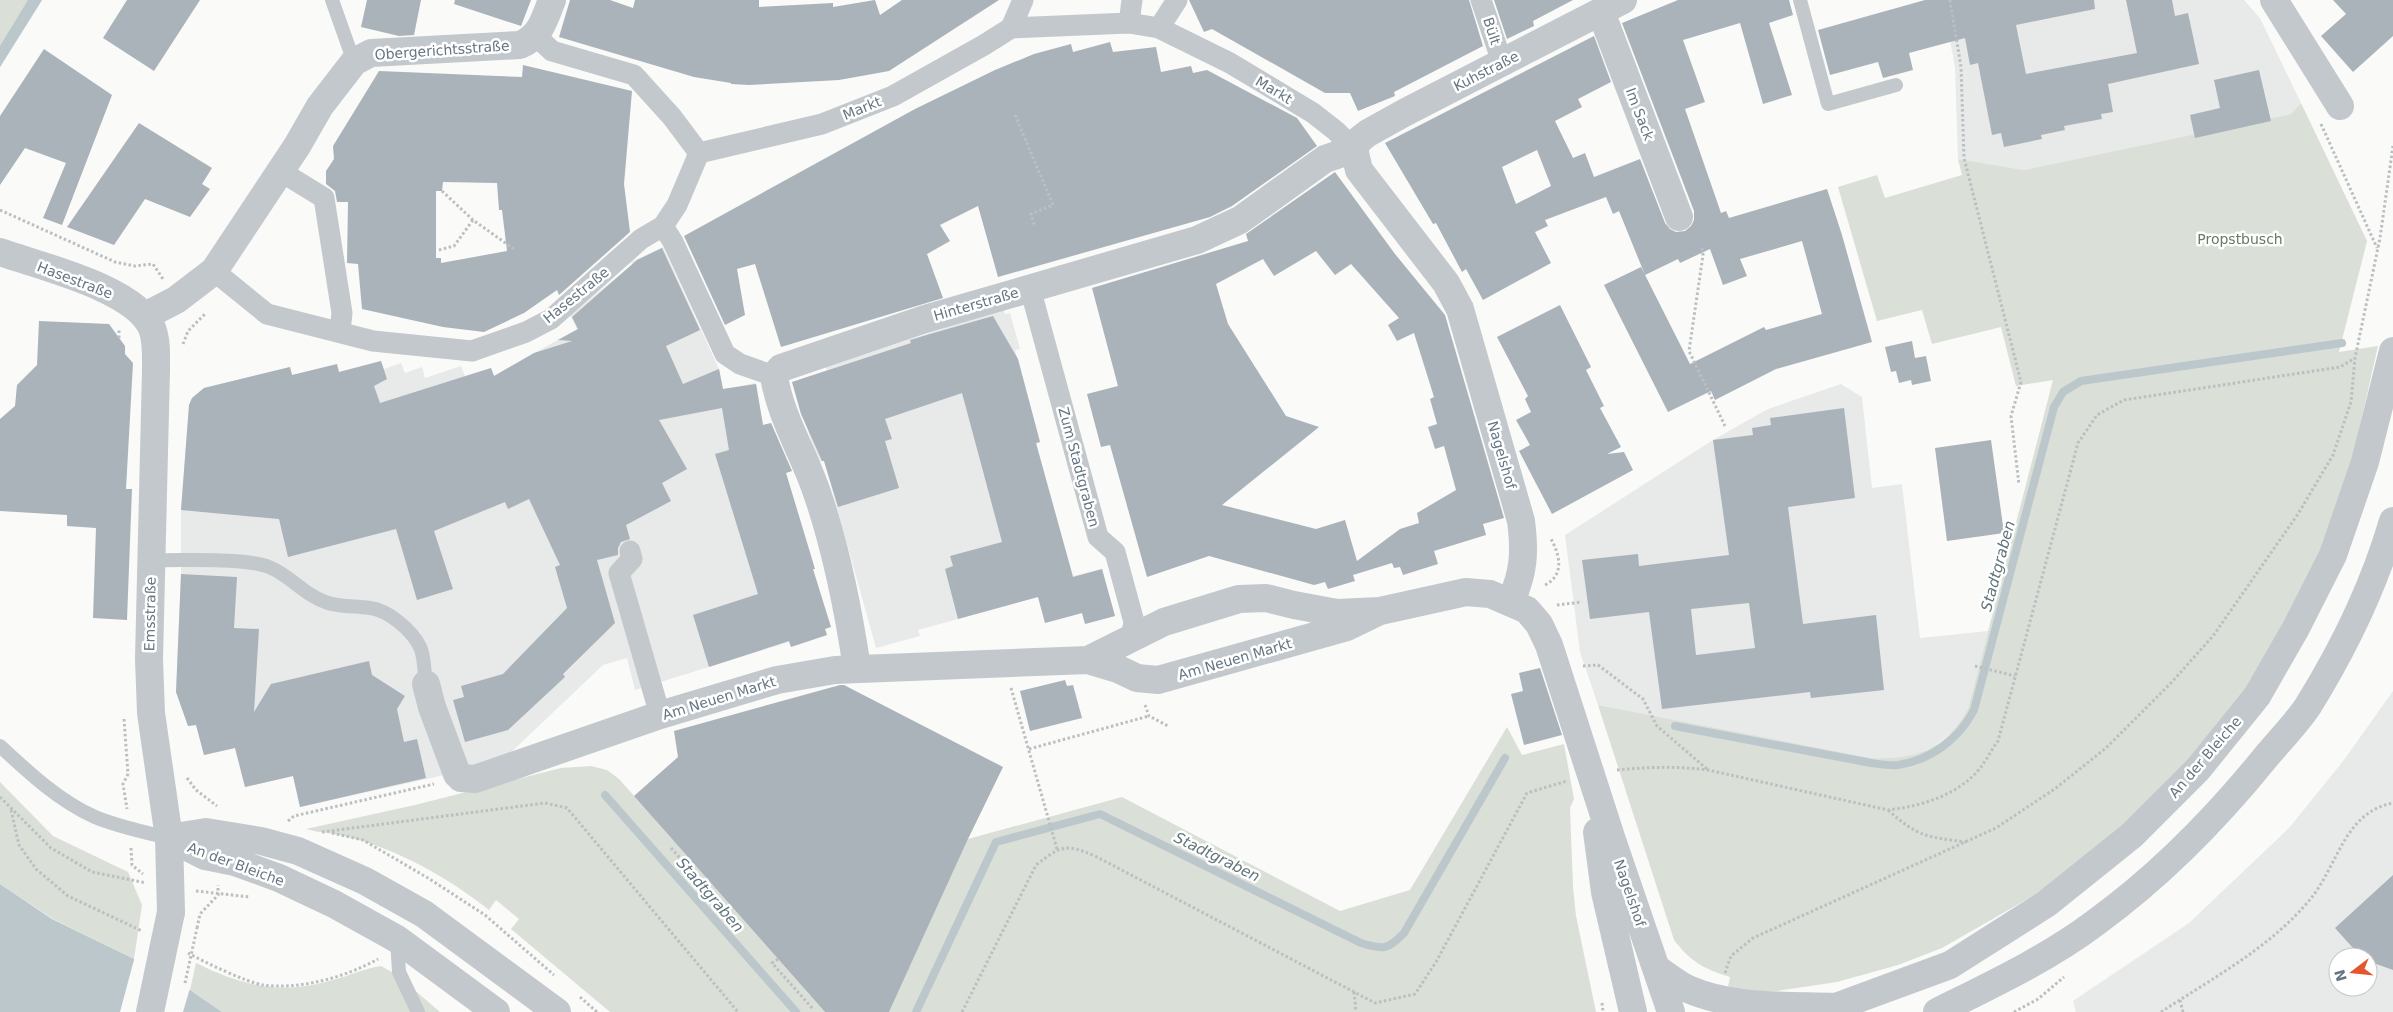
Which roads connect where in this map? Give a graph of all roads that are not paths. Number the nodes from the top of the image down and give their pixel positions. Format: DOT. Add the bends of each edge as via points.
graph roads {
  1 [pos="332,0"];
  2 [pos="552,0"];
  3 [pos="1023,0"];
  4 [pos="1132,0"];
  5 [pos="1177,0"];
  6 [pos="1481,0"];
  7 [pos="1800,0"];
  8 [pos="2274,0"];
  9 [pos="1613,4"];
  10 [pos="1129,24"];
  11 [pos="1010,28"];
  12 [pos="1159,28"];
  13 [pos="536,36"];
  14 [pos="354,62"];
  15 [pos="1502,62"];
  16 [pos="1896,85"];
  17 [pos="2338,102"];
  18 [pos="1354,149"];
  19 [pos="699,153"];
  20 [pos="280,171"];
  21 [pos="1679,217"];
  22 [pos="662,226"];
  23 [pos="0,252"];
  24 [pos="214,271"];
  25 [pos="1030,288"];
  26 [pos="145,316"];
  27 [pos="340,331"];
  28 [pos="2393,351"];
  29 [pos="774,376"];
  30 [pos="2393,521"];
  31 [pos="630,551"];
  32 [pos="151,560"];
  33 [pos="1511,601"];
  34 [pos="1380,611"];
  35 [pos="1132,639"];
  36 [pos="1088,660"];
  37 [pos="857,668"];
  38 [pos="426,684"];
  39 [pos="660,715"];
  40 [pos="0,746"];
  41 [pos="1590,774"];
  42 [pos="169,838"];
  43 [pos="396,939"];
  44 [pos="1656,968"];
  45 [pos="566,1002"];
  46 [pos="1827,1010"];
  47 [pos="150,1012"];
  48 [pos="418,1012"];
  49 [pos="496,1012"];
  50 [pos="1633,1012"];
  51 [pos="1671,1012"];
  52 [pos="1938,1012"];
  1 -- 14 [label="lane"];
  2 -- 13 [label="street"];
  3 -- 11 [label="street"];
  4 -- 10 [label="street"];
  5 -- 12 [label="street"];
  6 -- 15 [label="street, Bült"];
  7 -- 16 [label="lane" via="1828,104"];
  8 -- 17 [label="street"];
  9 -- 15 [label="street, Kuhstraße"];
  9 -- 21 [label="street, Im Sack"];
  10 -- 11 [label="street, Markt"];
  10 -- 12 [label="street, Markt"];
  11 -- 19 [label="street, Markt" via="893,96 822,124"];
  12 -- 18 [label="street, Markt" via="1230,64 1313,113"];
  13 -- 14 [label="street, Obergerichtsstraße" via="520,45 371,53"];
  13 -- 19 [label="street" via="552,50 634,75"];
  14 -- 20 [label="street" via="320,106"];
  15 -- 18 [label="street, Kuhstraße" via="1368,133 1358,140"];
  18 -- 25 [label="street, Hinterstraße" via="1325,159 1240,220 1180,246"];
  18 -- 33 [label="street, Nagelshof" via="1359,170 1446,283 1460,309 1521,521 1525,549 1520,582"];
  19 -- 22 [label="street, Hasestraße" via="677,206"];
  20 -- 24 [label="street"];
  20 -- 27 [label="street" via="324,198 342,313"];
  22 -- 27 [label="street, Hasestraße" via="641,239 551,319 501,342 472,351 373,341"];
  22 -- 29 [label="street" via="673,242 725,354 740,364"];
  23 -- 26 [label="street, Hasestraße" via="100,287 129,301"];
  24 -- 26 [label="street" via="176,300"];
  24 -- 27 [label="street, Hasestraße" via="267,314"];
  25 -- 29 [label="street, Hinterstraße" via="790,363"];
  25 -- 35 [label="street, Zum Stadtgraben" via="1098,537 1115,552 1134,622"];
  26 -- 32 [label="street, Emsstraße" via="152,328 156,370"];
  28 -- 46 [label="street, An der Bleiche" via="2365,462 2333,555 2257,696 2198,769 2132,835 2046,904 1950,965"];
  29 -- 37 [label="street" via="777,394 816,490 836,559"];
  30 -- 52 [label="street" via="2376,576 2345,641 2307,708 2232,799 2167,866 2094,924 2019,972"];
  31 -- 39 [label="street, Am Neuen Markt" via="632,559 619,573"];
  32 -- 38 [label="lane" via="249,562 268,566 327,603 372,608 387,614 407,630 420,647"];
  32 -- 42 [label="street, Emsstraße" via="149,659 152,713"];
  33 -- 34 [label="street, Am Neuen Markt" via="1490,594 1466,592"];
  33 -- 41 [label="street, Nagelshof" via="1527,610 1549,644"];
  34 -- 35 [label="street, Am Neuen Markt" via="1337,612 1266,598 1239,599 1164,622"];
  34 -- 36 [label="street, Am Neuen Markt" via="1347,627 1158,680 1137,678"];
  35 -- 36 [label="street, Am Neuen Markt"];
  36 -- 37 [label="street, Am Neuen Markt"];
  37 -- 39 [label="street, Am Neuen Markt" via="777,680"];
  38 -- 39 [label="street, Am Neuen Markt" via="453,766 461,778 475,779"];
  40 -- 42 [label="lane" via="32,776 94,816"];
  41 -- 44 [label="street, Nagelshof"];
  41 -- 50 [label="street, Nagelshof" via="1605,892"];
  42 -- 43 [label="street, An der Bleiche" via="205,856 235,862 279,878"];
  42 -- 45 [label="street, An der Bleiche" via="219,832 298,851 365,881 424,914"];
  42 -- 47 [label="street, Emsstraße, bridge" via="171,912"];
  43 -- 48 [label="lane" via="399,972"];
  43 -- 49 [label="street, An der Bleiche"];
  44 -- 46 [label="street, An der Bleiche" via="1687,988 1718,999"];
  44 -- 51 [label="street, Nagelshof"];
}
